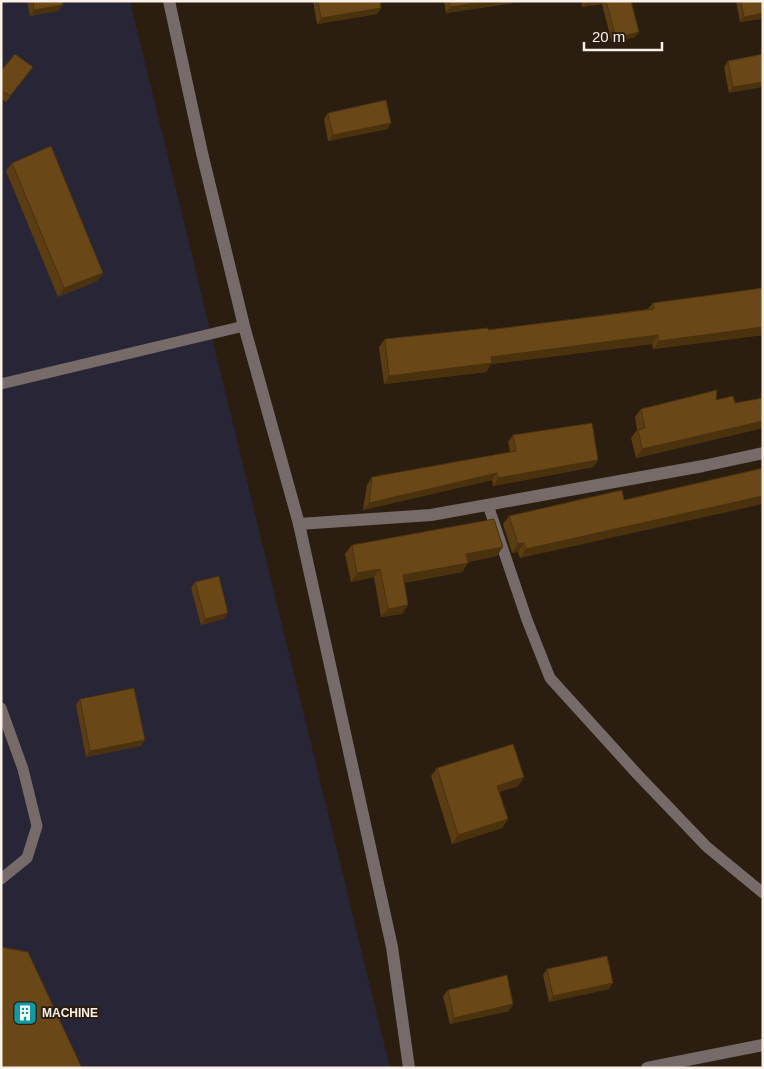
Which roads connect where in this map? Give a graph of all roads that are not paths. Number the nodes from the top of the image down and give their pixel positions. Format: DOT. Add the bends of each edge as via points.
graph roads {
  1 [pos="168,1"];
  2 [pos="244,326"];
  3 [pos="1,384"];
  4 [pos="763,453"];
  5 [pos="488,505"];
  6 [pos="299,524"];
  7 [pos="1,708"];
  8 [pos="1,879"];
  9 [pos="763,893"];
  10 [pos="763,1045"];
  11 [pos="409,1068"];
  12 [pos="647,1068"];
  1 -- 2 [label="street"];
  2 -- 3 [label="lane"];
  2 -- 6 [label="street"];
  4 -- 5 [label="street"];
  5 -- 6 [label="street" via="431,514"];
  5 -- 9 [label="lane" via="550,678 707,846"];
  6 -- 11 [label="street" via="392,947"];
  7 -- 8 [label="lane" via="23,769 37,826 27,858"];
  10 -- 12 [label="street"];
}
